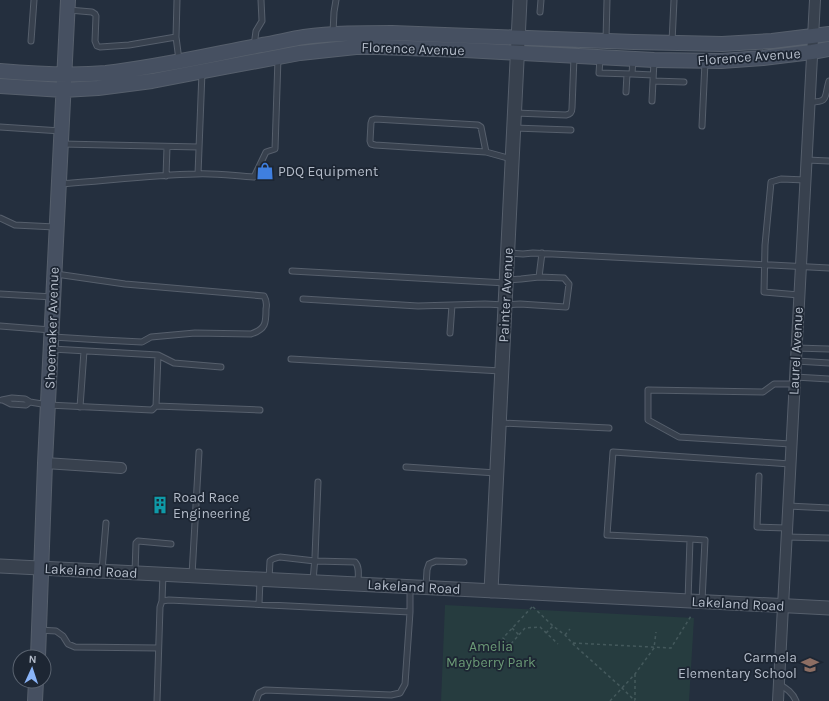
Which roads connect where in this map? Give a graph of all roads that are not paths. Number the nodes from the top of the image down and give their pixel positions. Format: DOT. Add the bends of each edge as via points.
graph roads {
  1 [pos="34,0"];
  2 [pos="177,0"];
  3 [pos="261,0"];
  4 [pos="336,0"];
  5 [pos="520,0"];
  6 [pos="541,0"];
  7 [pos="607,0"];
  8 [pos="674,0"];
  9 [pos="815,0"];
  10 [pos="67,5"];
  11 [pos="540,12"];
  12 [pos="333,34"];
  13 [pos="829,34"];
  14 [pos="176,37"];
  15 [pos="813,37"];
  16 [pos="519,38"];
  17 [pos="31,41"];
  18 [pos="606,41"];
  19 [pos="672,43"];
  20 [pos="254,47"];
  21 [pos="829,49"];
  22 [pos="812,52"];
  23 [pos="518,53"];
  24 [pos="574,56"];
  25 [pos="278,57"];
  26 [pos="600,57"];
  27 [pos="633,58"];
  28 [pos="654,60"];
  29 [pos="179,61"];
  30 [pos="705,61"];
  31 [pos="0,71"];
  32 [pos="202,71"];
  33 [pos="64,74"];
  34 [pos="630,74"];
  35 [pos="653,75"];
  36 [pos="653,81"];
  37 [pos="829,81"];
  38 [pos="684,82"];
  39 [pos="0,86"];
  40 [pos="63,90"];
  41 [pos="626,92"];
  42 [pos="652,101"];
  43 [pos="810,102"];
  44 [pos="515,113"];
  45 [pos="702,126"];
  46 [pos="0,127"];
  47 [pos="514,128"];
  48 [pos="571,130"];
  49 [pos="61,137"];
  50 [pos="166,147"];
  51 [pos="199,147"];
  52 [pos="486,152"];
  53 [pos="512,160"];
  54 [pos="807,160"];
  55 [pos="829,161"];
  56 [pos="198,174"];
  57 [pos="166,176"];
  58 [pos="806,180"];
  59 [pos="59,184"];
  60 [pos="0,218"];
  61 [pos="56,227"];
  62 [pos="508,253"];
  63 [pos="542,254"];
  64 [pos="764,265"];
  65 [pos="801,266"];
  66 [pos="829,268"];
  67 [pos="292,271"];
  68 [pos="54,274"];
  69 [pos="539,277"];
  70 [pos="506,281"];
  71 [pos="0,294"];
  72 [pos="800,295"];
  73 [pos="53,297"];
  74 [pos="304,299"];
  75 [pos="452,305"];
  76 [pos="505,305"];
  77 [pos="0,326"];
  78 [pos="450,333"];
  79 [pos="51,338"];
  80 [pos="796,348"];
  81 [pos="829,349"];
  82 [pos="84,351"];
  83 [pos="158,355"];
  84 [pos="290,359"];
  85 [pos="796,361"];
  86 [pos="829,363"];
  87 [pos="221,367"];
  88 [pos="502,372"];
  89 [pos="829,379"];
  90 [pos="795,380"];
  91 [pos="30,402"];
  92 [pos="48,405"];
  93 [pos="156,406"];
  94 [pos="80,407"];
  95 [pos="260,410"];
  96 [pos="499,423"];
  97 [pos="608,428"];
  98 [pos="791,444"];
  99 [pos="199,452"];
  100 [pos="45,463"];
  101 [pos="790,464"];
  102 [pos="406,467"];
  103 [pos="121,468"];
  104 [pos="497,473"];
  105 [pos="760,476"];
  106 [pos="318,482"];
  107 [pos="787,506"];
  108 [pos="829,508"];
  109 [pos="106,523"];
  110 [pos="786,532"];
  111 [pos="829,538"];
  112 [pos="690,539"];
  113 [pos="171,544"];
  114 [pos="315,561"];
  115 [pos="464,562"];
  116 [pos="0,566"];
  117 [pos="41,568"];
  118 [pos="102,571"];
  119 [pos="135,573"];
  120 [pos="163,574"];
  121 [pos="192,576"];
  122 [pos="265,580"];
  123 [pos="312,582"];
  124 [pos="358,584"];
  125 [pos="410,587"];
  126 [pos="426,588"];
  127 [pos="491,591"];
  128 [pos="162,601"];
  129 [pos="688,601"];
  130 [pos="702,602"];
  131 [pos="259,604"];
  132 [pos="783,606"];
  133 [pos="829,608"];
  134 [pos="410,612"];
  135 [pos="38,630"];
  136 [pos="158,648"];
  137 [pos="38,649"];
  138 [pos="778,684"];
  139 [pos="36,689"];
  140 [pos="35,701"];
  141 [pos="157,701"];
  142 [pos="256,701"];
  143 [pos="778,701"];
  144 [pos="796,701"];
  1 -- 17 [label="lane"];
  2 -- 14 [label="lane"];
  3 -- 20 [label="lane" via="262,21 256,31"];
  4 -- 12 [label="lane"];
  5 -- 16 [label="street, Painter Avenue"];
  6 -- 11 [label="lane"];
  7 -- 18 [label="lane"];
  8 -- 19 [label="lane"];
  9 -- 15 [label="street, Laurel Avenue"];
  10 -- 14 [label="lane" via="95,14 95,41 100,47"];
  10 -- 33 [label="main road, Shoemaker Avenue"];
  12 -- 16 [label="main road, Florence Avenue" via="392,33"];
  12 -- 20 [label="main road, Florence Avenue"];
  13 -- 15 [label="main road, Florence Avenue"];
  14 -- 29 [label="lane"];
  15 -- 19 [label="main road, Florence Avenue" via="722,44"];
  15 -- 22 [label="street, Laurel Avenue"];
  16 -- 18 [label="main road, Florence Avenue"];
  16 -- 23 [label="street, Painter Avenue"];
  18 -- 19 [label="main road, Florence Avenue"];
  20 -- 29 [label="main road, Florence Avenue"];
  21 -- 22 [label="main road, Florence Avenue"];
  22 -- 30 [label="main road, Florence Avenue" via="756,59"];
  22 -- 43 [label="street, Laurel Avenue"];
  23 -- 24 [label="main road, Florence Avenue"];
  23 -- 25 [label="main road, Florence Avenue" via="356,47"];
  23 -- 44 [label="street, Painter Avenue"];
  24 -- 26 [label="main road, Florence Avenue"];
  24 -- 44 [label="lane" via="572,112 569,115"];
  25 -- 32 [label="main road, Florence Avenue"];
  25 -- 56 [label="lane" via="275,149 266,152 254,177"];
  26 -- 27 [label="main road, Florence Avenue"];
  26 -- 34 [label="lane" via="599,72"];
  27 -- 28 [label="main road, Florence Avenue"];
  27 -- 34 [label="lane"];
  28 -- 30 [label="main road, Florence Avenue"];
  28 -- 35 [label="lane"];
  29 -- 33 [label="main road, Florence Avenue" via="106,73"];
  30 -- 45 [label="lane"];
  31 -- 33 [label="main road, Florence Avenue"];
  32 -- 40 [label="main road, Florence Avenue" via="152,81"];
  32 -- 51 [label="lane"];
  33 -- 40 [label="main road, Shoemaker Avenue"];
  34 -- 35 [label="lane"];
  34 -- 41 [label="lane"];
  35 -- 36 [label="lane"];
  36 -- 38 [label="lane"];
  36 -- 42 [label="lane"];
  37 -- 43 [label="lane" via="828,98 820,102"];
  39 -- 40 [label="main road, Florence Avenue"];
  40 -- 49 [label="main road, Shoemaker Avenue"];
  43 -- 54 [label="street, Laurel Avenue"];
  44 -- 47 [label="street, Painter Avenue"];
  46 -- 49 [label="lane"];
  47 -- 48 [label="lane"];
  47 -- 53 [label="street, Painter Avenue"];
  49 -- 50 [label="lane"];
  49 -- 59 [label="main road, Shoemaker Avenue"];
  50 -- 51 [label="lane"];
  50 -- 57 [label="lane"];
  51 -- 56 [label="lane"];
  52 -- 52 [label="lane" via="375,145 370,142 371,123 375,119 478,125 482,127"];
  52 -- 53 [label="lane"];
  53 -- 62 [label="street, Painter Avenue"];
  54 -- 55 [label="lane"];
  54 -- 58 [label="street, Laurel Avenue"];
  56 -- 57 [label="lane"];
  57 -- 59 [label="lane"];
  58 -- 64 [label="lane" via="781,179 771,182"];
  58 -- 65 [label="street, Laurel Avenue"];
  59 -- 61 [label="main road, Shoemaker Avenue"];
  60 -- 61 [label="lane" via="15,225"];
  61 -- 68 [label="main road, Shoemaker Avenue"];
  62 -- 63 [label="lane"];
  62 -- 70 [label="street, Painter Avenue"];
  63 -- 64 [label="lane"];
  63 -- 69 [label="lane"];
  64 -- 65 [label="lane"];
  64 -- 72 [label="lane" via="764,292"];
  65 -- 66 [label="lane"];
  65 -- 72 [label="street, Laurel Avenue"];
  67 -- 70 [label="lane"];
  68 -- 73 [label="main road, Shoemaker Avenue"];
  68 -- 79 [label="lane" via="125,284 264,296 267,300 266,322 262,329 250,334 195,333 151,337 142,342"];
  69 -- 70 [label="lane"];
  69 -- 76 [label="lane" via="564,278 569,284 566,307"];
  70 -- 76 [label="street, Painter Avenue"];
  71 -- 73 [label="lane"];
  72 -- 80 [label="street, Laurel Avenue"];
  73 -- 79 [label="main road, Shoemaker Avenue"];
  74 -- 75 [label="lane" via="418,306"];
  75 -- 76 [label="lane"];
  75 -- 78 [label="lane"];
  76 -- 88 [label="street, Painter Avenue"];
  77 -- 79 [label="lane"];
  79 -- 82 [label="lane"];
  79 -- 92 [label="main road, Shoemaker Avenue"];
  80 -- 81 [label="lane"];
  80 -- 85 [label="street, Laurel Avenue"];
  82 -- 83 [label="lane"];
  82 -- 94 [label="lane"];
  83 -- 87 [label="lane" via="174,364"];
  83 -- 93 [label="lane"];
  84 -- 88 [label="lane"];
  85 -- 86 [label="lane"];
  85 -- 90 [label="street, Laurel Avenue"];
  88 -- 96 [label="street, Painter Avenue"];
  89 -- 90 [label="lane"];
  90 -- 98 [label="street, Laurel Avenue"];
  90 -- 98 [label="lane" via="774,384 763,392 648,390 648,420 679,437"];
  91 -- 92 [label="lane"];
  92 -- 94 [label="lane"];
  92 -- 100 [label="main road, Shoemaker Avenue"];
  93 -- 94 [label="lane" via="152,410"];
  93 -- 95 [label="lane"];
  96 -- 97 [label="lane"];
  96 -- 104 [label="street, Painter Avenue"];
  98 -- 101 [label="street, Laurel Avenue"];
  99 -- 121 [label="lane"];
  100 -- 103 [label="street"];
  100 -- 117 [label="main road, Shoemaker Avenue"];
  101 -- 107 [label="street, Laurel Avenue"];
  101 -- 112 [label="lane" via="613,452 607,535"];
  102 -- 104 [label="lane"];
  104 -- 127 [label="street, Painter Avenue"];
  105 -- 110 [label="lane" via="757,527"];
  106 -- 114 [label="lane"];
  107 -- 108 [label="lane"];
  107 -- 110 [label="street, Laurel Avenue"];
  109 -- 118 [label="lane"];
  110 -- 111 [label="lane"];
  110 -- 132 [label="street, Laurel Avenue"];
  112 -- 129 [label="lane"];
  112 -- 130 [label="lane" via="705,540"];
  113 -- 119 [label="lane" via="136,542"];
  114 -- 122 [label="lane" via="280,557 272,559"];
  114 -- 123 [label="lane"];
  114 -- 124 [label="lane" via="355,562 358,566"];
  115 -- 126 [label="lane" via="436,561 429,564"];
  116 -- 117 [label="street, Lakeland Road"];
  117 -- 118 [label="street, Lakeland Road"];
  117 -- 135 [label="main road, Shoemaker Avenue"];
  118 -- 119 [label="street, Lakeland Road"];
  119 -- 120 [label="street, Lakeland Road"];
  120 -- 121 [label="street, Lakeland Road"];
  120 -- 128 [label="lane"];
  121 -- 122 [label="street, Lakeland Road"];
  122 -- 123 [label="street, Lakeland Road"];
  122 -- 131 [label="lane"];
  123 -- 124 [label="street, Lakeland Road"];
  124 -- 125 [label="street, Lakeland Road"];
  125 -- 126 [label="street, Lakeland Road"];
  125 -- 134 [label="lane"];
  126 -- 127 [label="street, Lakeland Road"];
  127 -- 129 [label="street, Lakeland Road"];
  128 -- 131 [label="lane"];
  128 -- 136 [label="lane"];
  129 -- 130 [label="street, Lakeland Road"];
  130 -- 132 [label="street, Lakeland Road"];
  131 -- 134 [label="lane"];
  132 -- 133 [label="street, Lakeland Road"];
  132 -- 138 [label="street, Laurel Avenue"];
  134 -- 142 [label="lane" via="405,684 400,693 391,695 265,690 259,693"];
  135 -- 136 [label="lane" via="56,631 68,644 75,646"];
  135 -- 137 [label="main road, Shoemaker Avenue"];
  136 -- 141 [label="lane"];
  138 -- 143 [label="street, Laurel Avenue"];
  138 -- 144 [label="lane" via="794,695"];
  139 -- 140 [label="main road"];
}
